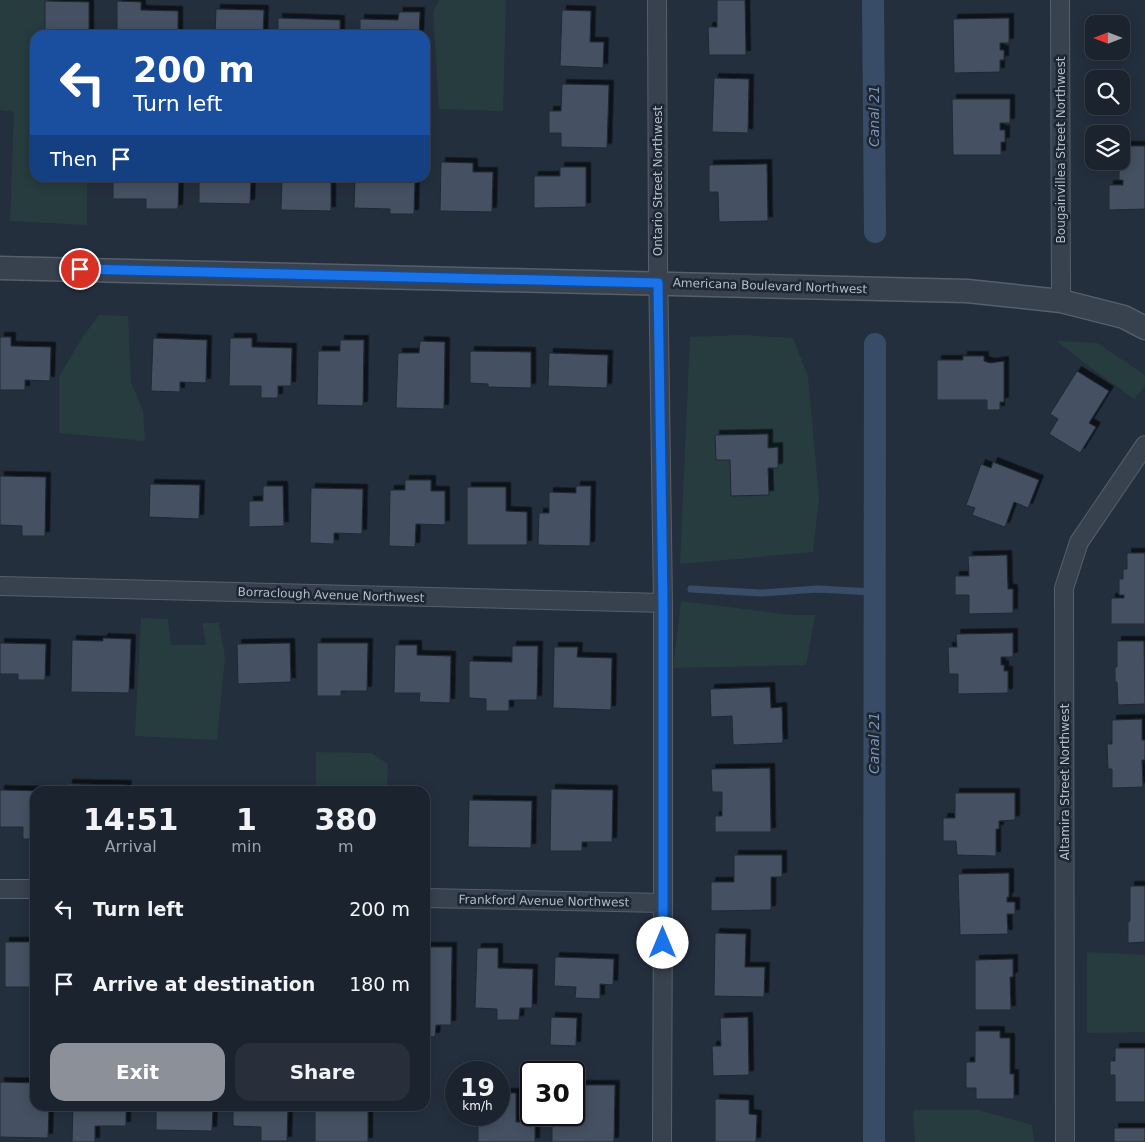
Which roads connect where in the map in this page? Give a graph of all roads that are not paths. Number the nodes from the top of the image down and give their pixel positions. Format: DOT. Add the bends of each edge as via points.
graph roads {
  1 [pos="657,0"];
  2 [pos="1060,0"];
  3 [pos="0,268"];
  4 [pos="658,283"];
  5 [pos="1061,301"];
  6 [pos="1145,328"];
  7 [pos="1145,445"];
  8 [pos="0,586"];
  9 [pos="663,603"];
  10 [pos="0,889"];
  11 [pos="30,889"];
  12 [pos="430,898"];
  13 [pos="663,903"];
  14 [pos="662,1142"];
  15 [pos="1065,1142"];
  1 -- 4 [label="street, Ontario Street Northwest"];
  2 -- 5 [label="street, Bougainvillea Street Northwest"];
  3 -- 4 [label="street, Americana Boulevard Northwest"];
  4 -- 5 [label="street, Americana Boulevard Northwest" via="967,291"];
  4 -- 9 [label="street, Ontario Street Northwest"];
  5 -- 6 [label="street, Americana Boulevard Northwest" via="1124,317"];
  7 -- 15 [label="street, Altamira Street Northwest" via="1079,542 1064,588"];
  8 -- 9 [label="street, Borraclough Avenue Northwest"];
  9 -- 13 [label="street, Ontario Street Northwest"];
  10 -- 11 [label="street"];
  12 -- 13 [label="street, Frankford Avenue Northwest"];
  13 -- 14 [label="street, Ontario Street Northwest"];
}
